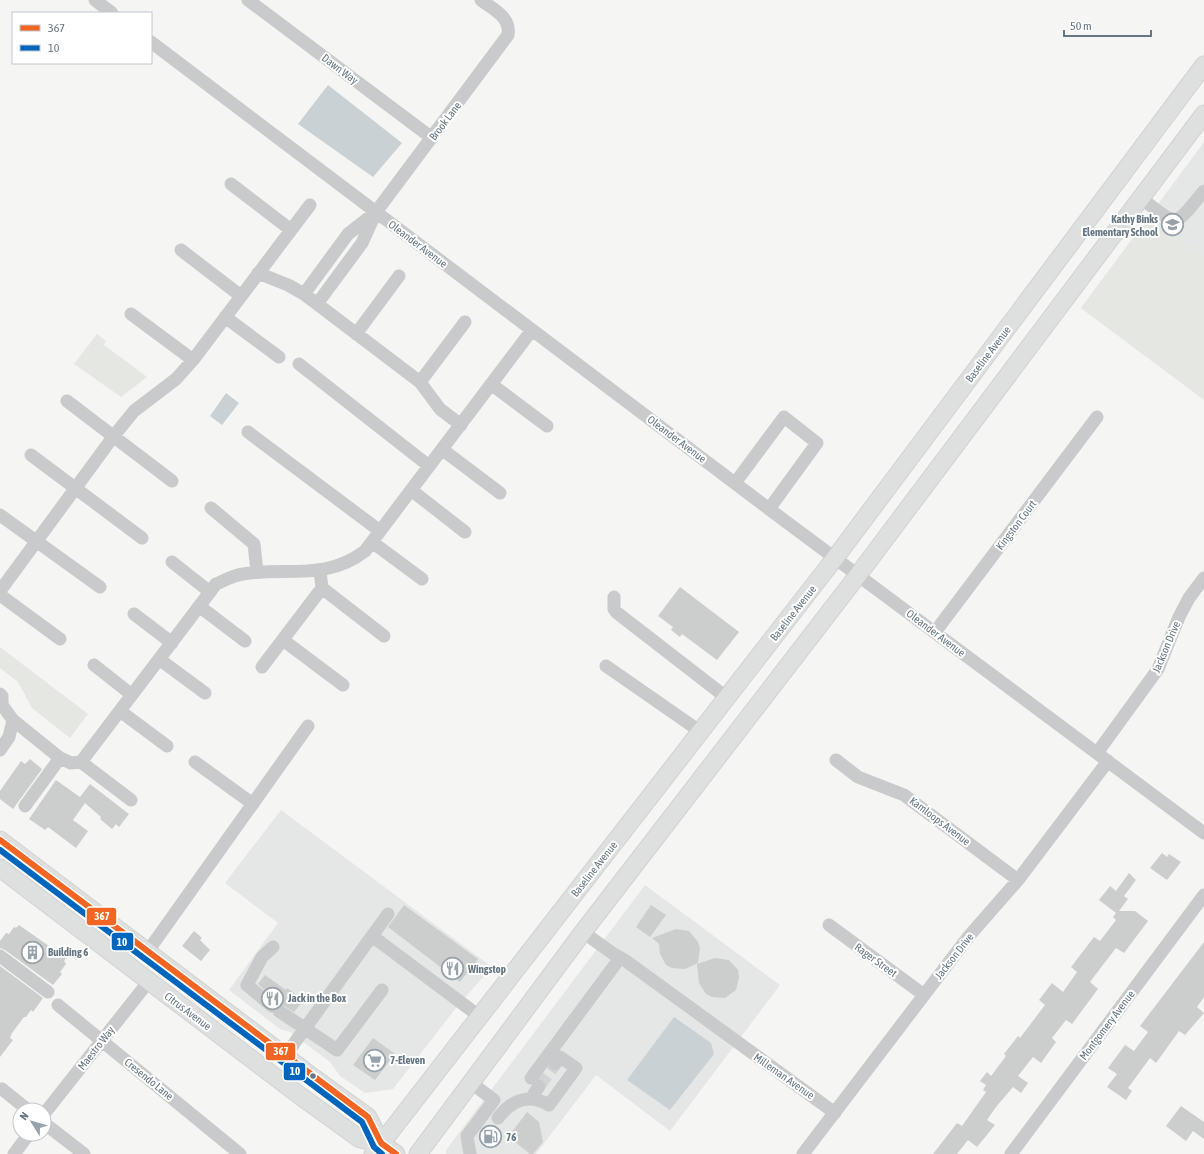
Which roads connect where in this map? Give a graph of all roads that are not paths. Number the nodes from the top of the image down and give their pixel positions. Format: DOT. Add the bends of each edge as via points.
graph roads {
  1 [pos="95,0"];
  2 [pos="248,0"];
  3 [pos="481,0"];
  4 [pos="111,12"];
  5 [pos="152,43"];
  6 [pos="1204,65"];
  7 [pos="1204,114"];
  8 [pos="432,138"];
  9 [pos="230,184"];
  10 [pos="1204,191"];
  11 [pos="1141,198"];
  12 [pos="310,205"];
  13 [pos="376,212"];
  14 [pos="291,230"];
  15 [pos="181,250"];
  16 [pos="335,252"];
  17 [pos="348,261"];
  18 [pos="258,273"];
  19 [pos="399,276"];
  20 [pos="304,294"];
  21 [pos="241,296"];
  22 [pos="317,304"];
  23 [pos="131,314"];
  24 [pos="225,317"];
  25 [pos="465,322"];
  26 [pos="532,330"];
  27 [pos="356,334"];
  28 [pos="279,357"];
  29 [pos="193,360"];
  30 [pos="299,364"];
  31 [pos="420,382"];
  32 [pos="491,384"];
  33 [pos="67,400"];
  34 [pos="1097,417"];
  35 [pos="462,425"];
  36 [pos="547,426"];
  37 [pos="248,432"];
  38 [pos="113,437"];
  39 [pos="443,450"];
  40 [pos="31,455"];
  41 [pos="429,466"];
  42 [pos="172,481"];
  43 [pos="734,483"];
  44 [pos="75,489"];
  45 [pos="411,490"];
  46 [pos="500,493"];
  47 [pos="211,508"];
  48 [pos="770,509"];
  49 [pos="0,514"];
  50 [pos="380,531"];
  51 [pos="465,532"];
  52 [pos="142,538"];
  53 [pos="36,541"];
  54 [pos="372,542"];
  55 [pos="835,558"];
  56 [pos="172,562"];
  57 [pos="320,571"];
  58 [pos="258,572"];
  59 [pos="858,575"];
  60 [pos="1204,578"];
  61 [pos="422,579"];
  62 [pos="100,587"];
  63 [pos="322,588"];
  64 [pos="0,591"];
  65 [pos="210,592"];
  66 [pos="0,595"];
  67 [pos="614,597"];
  68 [pos="199,606"];
  69 [pos="134,614"];
  70 [pos="935,632"];
  71 [pos="384,636"];
  72 [pos="60,639"];
  73 [pos="282,640"];
  74 [pos="245,641"];
  75 [pos="172,643"];
  76 [pos="159,659"];
  77 [pos="94,665"];
  78 [pos="606,666"];
  79 [pos="262,667"];
  80 [pos="343,685"];
  81 [pos="205,693"];
  82 [pos="0,694"];
  83 [pos="132,695"];
  84 [pos="727,698"];
  85 [pos="120,711"];
  86 [pos="13,720"];
  87 [pos="308,726"];
  88 [pos="0,728"];
  89 [pos="701,732"];
  90 [pos="167,746"];
  91 [pos="0,750"];
  92 [pos="1097,753"];
  93 [pos="60,758"];
  94 [pos="836,760"];
  95 [pos="1108,761"];
  96 [pos="81,762"];
  97 [pos="195,762"];
  98 [pos="131,800"];
  99 [pos="253,804"];
  100 [pos="25,806"];
  101 [pos="1204,833"];
  102 [pos="0,840"];
  103 [pos="0,868"];
  104 [pos="1018,880"];
  105 [pos="1204,895"];
  106 [pos="388,914"];
  107 [pos="829,925"];
  108 [pos="583,932"];
  109 [pos="372,936"];
  110 [pos="273,947"];
  111 [pos="148,951"];
  112 [pos="0,956"];
  113 [pos="620,958"];
  114 [pos="149,981"];
  115 [pos="382,990"];
  116 [pos="48,992"];
  117 [pos="924,995"];
  118 [pos="58,1005"];
  119 [pos="479,1016"];
  120 [pos="304,1028"];
  121 [pos="102,1041"];
  122 [pos="285,1056"];
  123 [pos="555,1064"];
  124 [pos="470,1082"];
  125 [pos="2,1089"];
  126 [pos="530,1098"];
  127 [pos="494,1100"];
  128 [pos="18,1102"];
  129 [pos="52,1104"];
  130 [pos="835,1112"];
  131 [pos="52,1129"];
  132 [pos="23,1142"];
  133 [pos="377,1148"];
  134 [pos="14,1154"];
  135 [pos="84,1154"];
  136 [pos="240,1154"];
  137 [pos="396,1154"];
  138 [pos="418,1154"];
  139 [pos="470,1154"];
  140 [pos="804,1154"];
  141 [pos="1011,1154"];
  1 -- 4 [label="street"];
  2 -- 8 [label="street, Dawn Way"];
  3 -- 8 [label="street, Brook Lane" via="504,17 510,27 508,35"];
  5 -- 13 [label="street, Oleander Avenue"];
  6 -- 55 [label="main road, Baseline Avenue"];
  7 -- 11 [label="main road"];
  8 -- 13 [label="street, Brook Lane"];
  9 -- 14 [label="street"];
  10 -- 11 [label="street" via="1182,219 1174,221"];
  11 -- 59 [label="main road"];
  12 -- 14 [label="street"];
  13 -- 16 [label="street" via="348,234"];
  13 -- 17 [label="street" via="362,243"];
  13 -- 26 [label="street, Oleander Avenue"];
  14 -- 18 [label="street"];
  15 -- 21 [label="street"];
  16 -- 17 [label="street"];
  16 -- 20 [label="street"];
  17 -- 22 [label="street"];
  18 -- 20 [label="street"];
  18 -- 21 [label="street"];
  19 -- 27 [label="street"];
  20 -- 22 [label="street"];
  21 -- 24 [label="street"];
  22 -- 27 [label="street"];
  23 -- 29 [label="street"];
  24 -- 28 [label="street"];
  24 -- 29 [label="street"];
  25 -- 31 [label="street"];
  26 -- 32 [label="street"];
  26 -- 43 [label="street, Oleander Avenue"];
  27 -- 31 [label="street"];
  29 -- 38 [label="street" via="176,380 134,411"];
  30 -- 41 [label="street"];
  31 -- 35 [label="street" via="440,409"];
  32 -- 35 [label="street"];
  32 -- 36 [label="street"];
  33 -- 38 [label="street"];
  34 -- 70 [label="street, Kingston Court"];
  35 -- 39 [label="street"];
  37 -- 50 [label="street"];
  38 -- 42 [label="street"];
  38 -- 44 [label="street"];
  39 -- 41 [label="street"];
  39 -- 46 [label="street"];
  40 -- 44 [label="street"];
  41 -- 45 [label="street"];
  43 -- 48 [label="street, Oleander Avenue"];
  43 -- 48 [label="street" via="784,417 817,443"];
  44 -- 52 [label="street"];
  44 -- 53 [label="street"];
  45 -- 50 [label="street"];
  45 -- 51 [label="street"];
  47 -- 58 [label="street" via="254,544"];
  48 -- 55 [label="street, Oleander Avenue"];
  49 -- 53 [label="street"];
  50 -- 54 [label="street"];
  53 -- 62 [label="street"];
  53 -- 64 [label="street"];
  54 -- 57 [label="street" via="352,561"];
  54 -- 61 [label="street"];
  55 -- 59 [label="street, Oleander Avenue"];
  55 -- 84 [label="main road, Baseline Avenue"];
  56 -- 65 [label="street"];
  57 -- 58 [label="street"];
  57 -- 63 [label="street"];
  58 -- 65 [label="street" via="235,576 216,584"];
  59 -- 70 [label="street, Oleander Avenue"];
  59 -- 108 [label="main road"];
  60 -- 92 [label="street, Jackson Drive" via="1179,617 1158,669"];
  63 -- 71 [label="street"];
  63 -- 73 [label="street"];
  65 -- 68 [label="street"];
  66 -- 72 [label="street"];
  67 -- 84 [label="street" via="616,612"];
  68 -- 74 [label="street"];
  68 -- 75 [label="street"];
  69 -- 75 [label="street"];
  70 -- 92 [label="street, Oleander Avenue"];
  73 -- 79 [label="street"];
  73 -- 80 [label="street"];
  75 -- 76 [label="street"];
  76 -- 81 [label="street"];
  76 -- 83 [label="street"];
  77 -- 83 [label="street"];
  78 -- 89 [label="street"];
  82 -- 86 [label="street" via="2,705"];
  83 -- 85 [label="street"];
  84 -- 89 [label="main road, Baseline Avenue"];
  85 -- 90 [label="street"];
  85 -- 96 [label="street"];
  86 -- 88 [label="street"];
  86 -- 91 [label="street" via="9,736"];
  86 -- 93 [label="street"];
  87 -- 99 [label="street"];
  89 -- 119 [label="main road, Baseline Avenue"];
  92 -- 95 [label="street, Oleander Avenue"];
  93 -- 96 [label="street" via="71,763"];
  93 -- 100 [label="street"];
  94 -- 104 [label="street, Kamloops Avenue" via="858,777 904,795"];
  95 -- 101 [label="street, Oleander Avenue"];
  95 -- 104 [label="street, Jackson Drive"];
  96 -- 98 [label="street"];
  97 -- 99 [label="street"];
  99 -- 111 [label="street"];
  102 -- 111 [label="main road, Citrus Avenue"];
  103 -- 114 [label="main road, Citrus Avenue"];
  104 -- 117 [label="street, Jackson Drive" via="969,936"];
  105 -- 141 [label="street, Montgomery Avenue"];
  106 -- 109 [label="street"];
  107 -- 117 [label="street, Rager Street"];
  108 -- 113 [label="street, Milleman Avenue"];
  108 -- 124 [label="main road"];
  109 -- 119 [label="street"];
  109 -- 120 [label="street"];
  110 -- 120 [label="street" via="262,957 247,985"];
  111 -- 122 [label="main road, Citrus Avenue"];
  112 -- 116 [label="street"];
  113 -- 126 [label="street" via="535,1082"];
  113 -- 130 [label="street, Milleman Avenue"];
  114 -- 121 [label="street, Maestro Way"];
  114 -- 133 [label="main road, Citrus Avenue" via="299,1096"];
  115 -- 120 [label="street" via="337,1050"];
  117 -- 130 [label="street, Jackson Drive"];
  118 -- 121 [label="street, Cresendo Lane"];
  119 -- 133 [label="main road, Baseline Avenue"];
  120 -- 122 [label="street"];
  121 -- 129 [label="street, Maestro Way"];
  121 -- 136 [label="street, Cresendo Lane"];
  122 -- 133 [label="main road, Citrus Avenue" via="368,1117"];
  123 -- 126 [label="street" via="560,1057 576,1068 549,1105"];
  124 -- 127 [label="street"];
  124 -- 138 [label="main road"];
  125 -- 128 [label="street"];
  126 -- 127 [label="street" via="525,1098 502,1114"];
  127 -- 139 [label="street" via="467,1136"];
  130 -- 140 [label="street, Jackson Drive"];
  131 -- 135 [label="street"];
  132 -- 134 [label="street"];
  133 -- 137 [label="main road, Citrus Avenue"];
}
